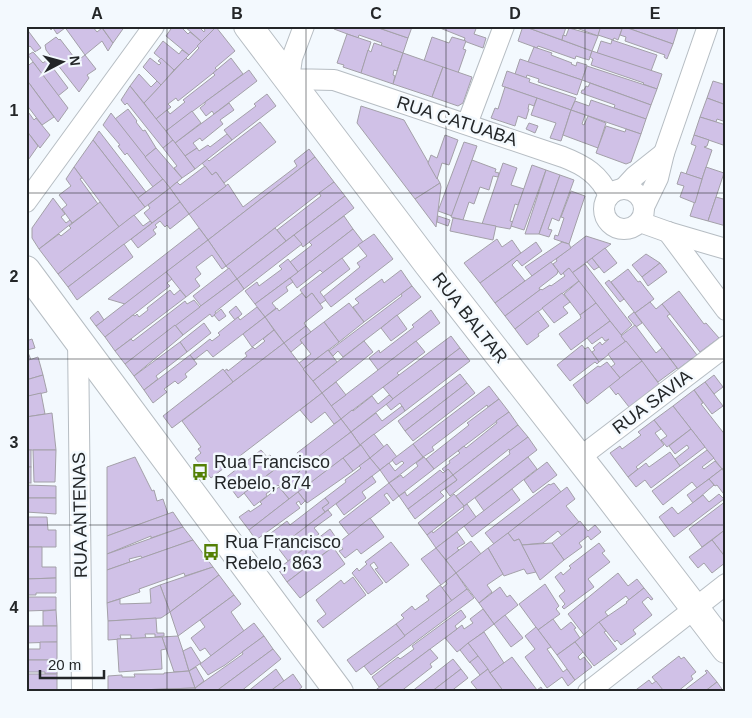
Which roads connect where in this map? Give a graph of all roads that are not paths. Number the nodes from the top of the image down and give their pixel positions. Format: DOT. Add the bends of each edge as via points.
graph roads {
  1 [pos="154,26"];
  2 [pos="248,26"];
  3 [pos="304,26"];
  4 [pos="504,26"];
  5 [pos="708,26"];
  6 [pos="289,79"];
  7 [pos="466,124"];
  8 [pos="664,153"];
  9 [pos="616,193"];
  10 [pos="26,202"];
  11 [pos="642,215"];
  12 [pos="668,232"];
  13 [pos="726,249"];
  14 [pos="26,270"];
  15 [pos="726,310"];
  16 [pos="78,338"];
  17 [pos="726,346"];
  18 [pos="579,458"];
  19 [pos="726,584"];
  20 [pos="694,608"];
  21 [pos="726,650"];
  22 [pos="82,692"];
  23 [pos="339,692"];
  24 [pos="588,692"];
  1 -- 10 [label="street"];
  2 -- 6 [label="street, RUA BALTAR"];
  3 -- 6 [label="street" via="292,58"];
  4 -- 7 [label="street"];
  5 -- 8 [label="street"];
  6 -- 7 [label="street, RUA CATUABA" via="334,80"];
  6 -- 18 [label="street, RUA BALTAR"];
  7 -- 9 [label="street, RUA CATUABA" via="580,163"];
  8 -- 9 [label="street"];
  8 -- 11 [label="street" via="654,189"];
  9 -- 11 [label="street" via="634,192 642,202"];
  9 -- 11 [label="street" via="606,203 605,211 612,224 626,229"];
  11 -- 12 [label="street"];
  12 -- 13 [label="street"];
  12 -- 15 [label="street"];
  14 -- 16 [label="street"];
  16 -- 22 [label="street, RUA ANTENAS"];
  16 -- 23 [label="street"];
  17 -- 18 [label="street, RUA SAVIA"];
  18 -- 20 [label="street, RUA BALTAR"];
  19 -- 20 [label="street"];
  20 -- 21 [label="street, RUA BALTAR"];
  20 -- 24 [label="street"];
}
